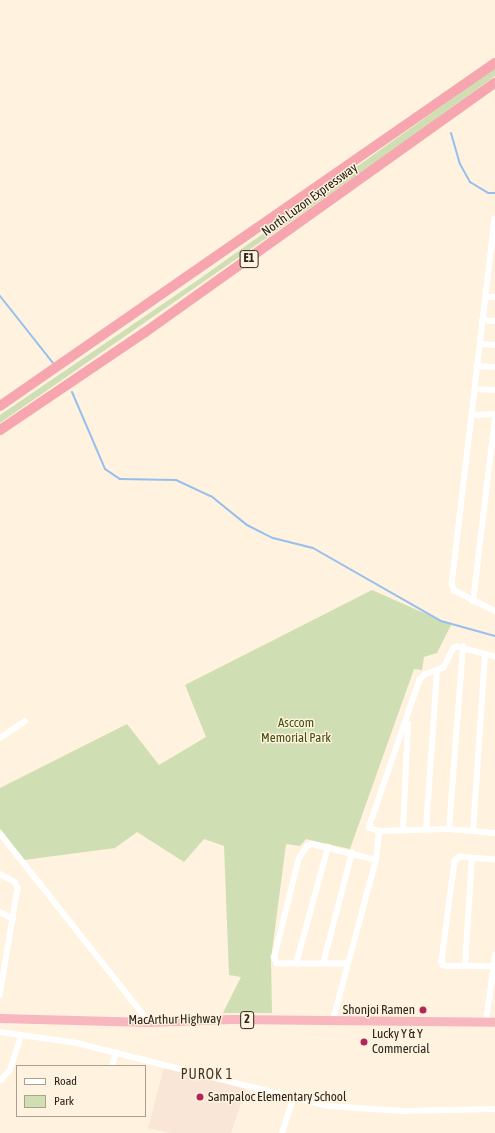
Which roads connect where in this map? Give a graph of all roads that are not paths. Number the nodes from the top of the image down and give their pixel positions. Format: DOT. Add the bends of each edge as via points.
graph roads {
  1 [pos="495,63"];
  2 [pos="495,83"];
  3 [pos="495,219"];
  4 [pos="487,297"];
  5 [pos="495,297"];
  6 [pos="482,320"];
  7 [pos="495,321"];
  8 [pos="481,344"];
  9 [pos="495,345"];
  10 [pos="476,366"];
  11 [pos="495,368"];
  12 [pos="475,389"];
  13 [pos="495,390"];
  14 [pos="0,406"];
  15 [pos="472,415"];
  16 [pos="495,416"];
  17 [pos="0,430"];
  18 [pos="473,602"];
  19 [pos="495,611"];
  20 [pos="463,648"];
  21 [pos="485,655"];
  22 [pos="495,657"];
  23 [pos="437,672"];
  24 [pos="408,719"];
  25 [pos="24,721"];
  26 [pos="0,738"];
  27 [pos="426,829"];
  28 [pos="449,829"];
  29 [pos="403,830"];
  30 [pos="379,831"];
  31 [pos="474,831"];
  32 [pos="0,833"];
  33 [pos="495,833"];
  34 [pos="328,847"];
  35 [pos="352,853"];
  36 [pos="472,858"];
  37 [pos="376,860"];
  38 [pos="495,860"];
  39 [pos="0,874"];
  40 [pos="0,912"];
  41 [pos="13,919"];
  42 [pos="495,956"];
  43 [pos="296,964"];
  44 [pos="323,964"];
  45 [pos="348,964"];
  46 [pos="465,965"];
  47 [pos="495,966"];
  48 [pos="494,985"];
  49 [pos="0,996"];
  50 [pos="0,1018"];
  51 [pos="333,1020"];
  52 [pos="149,1022"];
  53 [pos="491,1022"];
  54 [pos="0,1032"];
  55 [pos="21,1036"];
  56 [pos="116,1053"];
  57 [pos="112,1065"];
  58 [pos="1,1080"];
  59 [pos="294,1096"];
  60 [pos="495,1109"];
  61 [pos="282,1133"];
  1 -- 14 [label="highway, North Luzon Expressway / E1"];
  2 -- 17 [label="highway, North Luzon Expressway / E1" via="144,333"];
  3 -- 4 [label="street"];
  4 -- 5 [label="street"];
  4 -- 6 [label="street"];
  6 -- 7 [label="street"];
  6 -- 8 [label="street"];
  8 -- 9 [label="street"];
  8 -- 10 [label="street"];
  10 -- 11 [label="street"];
  10 -- 12 [label="street"];
  12 -- 13 [label="street"];
  12 -- 15 [label="street"];
  15 -- 16 [label="street"];
  15 -- 18 [label="street" via="452,583 454,590"];
  16 -- 18 [label="street"];
  18 -- 19 [label="street"];
  20 -- 21 [label="street"];
  20 -- 23 [label="street" via="454,648 446,665"];
  20 -- 28 [label="street"];
  21 -- 22 [label="street"];
  21 -- 31 [label="street"];
  23 -- 24 [label="street" via="425,675 420,680"];
  23 -- 27 [label="street"];
  24 -- 29 [label="street"];
  24 -- 30 [label="street" via="370,821 370,828"];
  25 -- 26 [label="street"];
  27 -- 28 [label="street"];
  27 -- 29 [label="street"];
  28 -- 31 [label="street"];
  29 -- 30 [label="street"];
  30 -- 37 [label="street"];
  31 -- 33 [label="street"];
  32 -- 52 [label="street"];
  34 -- 35 [label="street"];
  34 -- 43 [label="street"];
  34 -- 43 [label="street" via="309,843 300,858 274,958 277,964"];
  35 -- 37 [label="street"];
  35 -- 44 [label="street"];
  36 -- 38 [label="street"];
  36 -- 46 [label="street"];
  36 -- 46 [label="street" via="460,857 455,861 442,961 446,966"];
  37 -- 45 [label="street"];
  39 -- 41 [label="street" via="18,886"];
  40 -- 41 [label="street"];
  41 -- 49 [label="street"];
  42 -- 47 [label="street"];
  43 -- 44 [label="street"];
  44 -- 45 [label="street"];
  45 -- 51 [label="street"];
  46 -- 47 [label="street"];
  47 -- 48 [label="street"];
  48 -- 53 [label="street" via="489,993"];
  50 -- 52 [label="highway, MacArthur Highway / 2"];
  51 -- 52 [label="highway, MacArthur Highway / 2"];
  51 -- 53 [label="highway, MacArthur Highway / 2"];
  54 -- 55 [label="street"];
  55 -- 56 [label="street" via="77,1043"];
  55 -- 58 [label="street" via="10,1070"];
  56 -- 57 [label="street"];
  56 -- 59 [label="street"];
  59 -- 60 [label="street" via="327,1106 364,1110"];
  59 -- 61 [label="street"];
}
